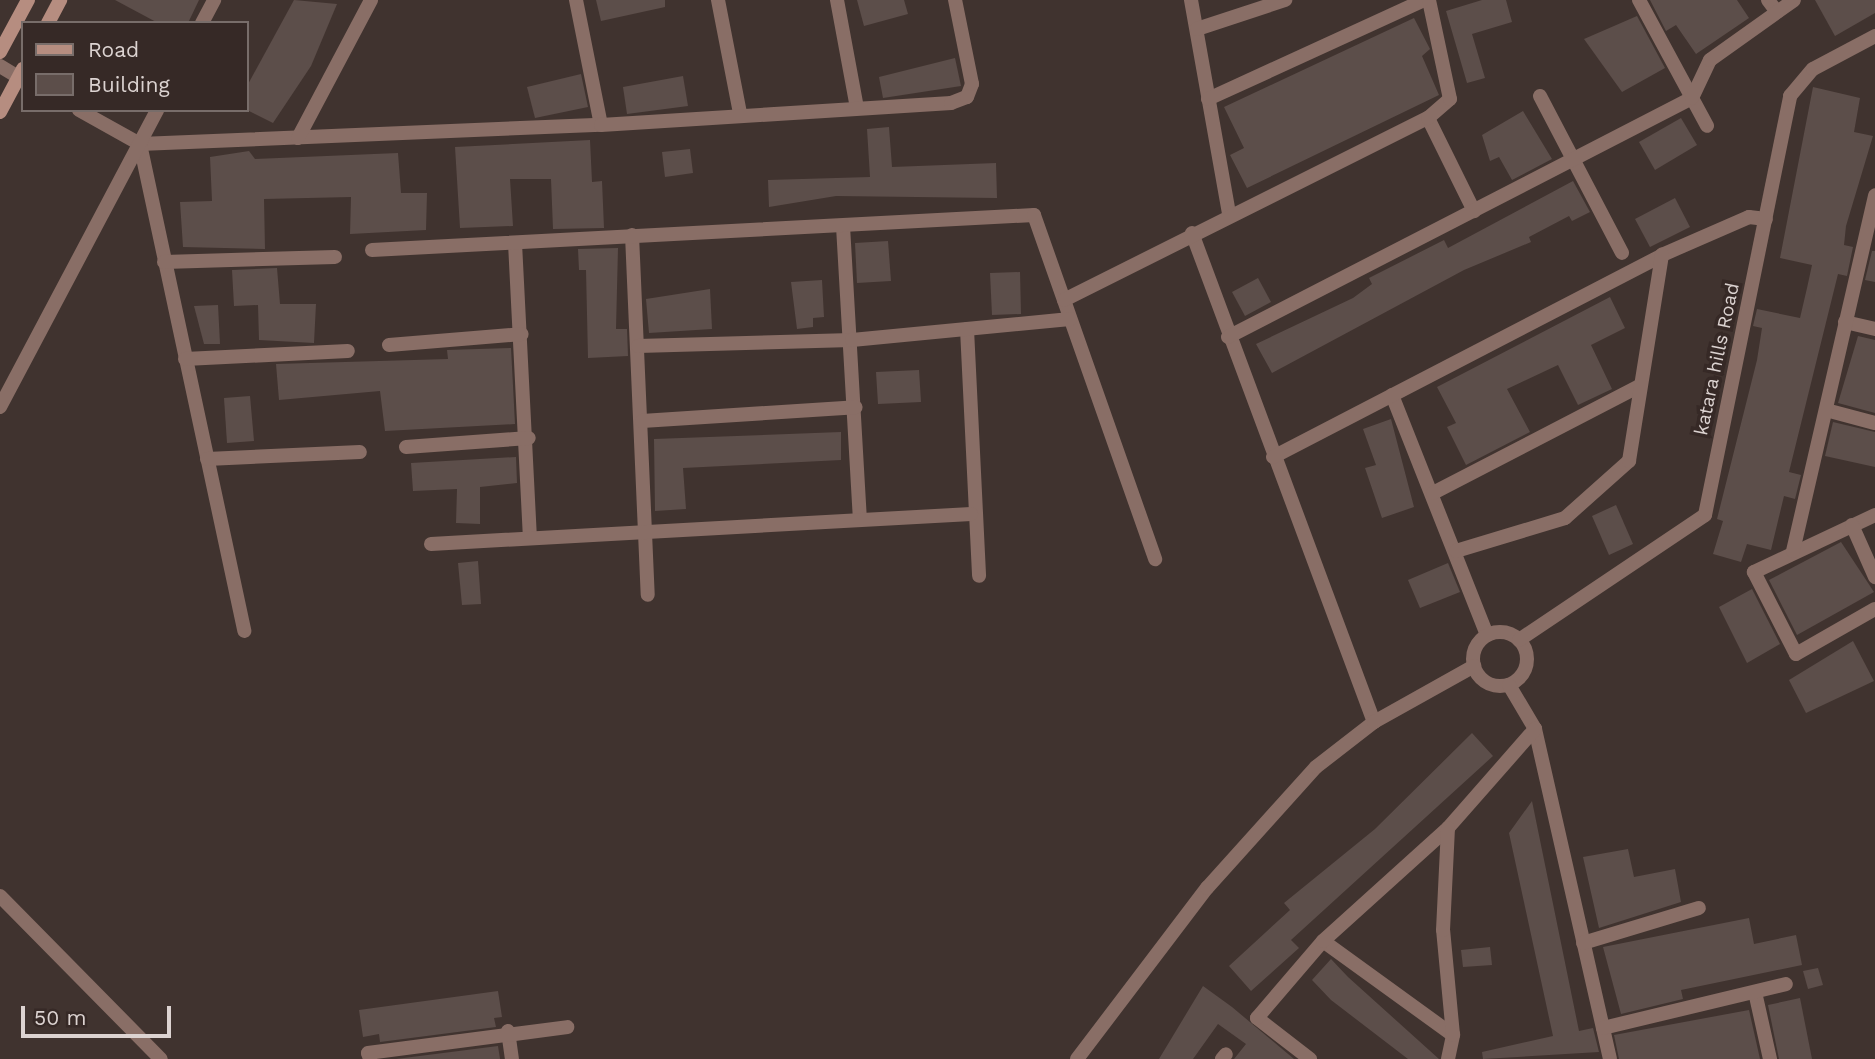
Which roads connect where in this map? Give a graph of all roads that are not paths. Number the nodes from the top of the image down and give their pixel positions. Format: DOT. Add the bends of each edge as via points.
graph roads {
  1 [pos="28,0"];
  2 [pos="60,0"];
  3 [pos="214,0"];
  4 [pos="370,0"];
  5 [pos="576,0"];
  6 [pos="718,0"];
  7 [pos="837,0"];
  8 [pos="955,0"];
  9 [pos="1191,0"];
  10 [pos="1285,0"];
  11 [pos="1424,0"];
  12 [pos="1429,0"];
  13 [pos="1639,0"];
  14 [pos="1794,0"];
  15 [pos="1773,6"];
  16 [pos="49,21"];
  17 [pos="203,21"];
  18 [pos="1197,29"];
  19 [pos="1875,36"];
  20 [pos="0,52"];
  21 [pos="0,66"];
  22 [pos="21,75"];
  23 [pos="1541,96"];
  24 [pos="1692,98"];
  25 [pos="1208,99"];
  26 [pos="857,108"];
  27 [pos="0,112"];
  28 [pos="83,112"];
  29 [pos="156,112"];
  30 [pos="740,113"];
  31 [pos="1428,118"];
  32 [pos="601,125"];
  33 [pos="1707,126"];
  34 [pos="298,138"];
  35 [pos="140,144"];
  36 [pos="1574,161"];
  37 [pos="1875,195"];
  38 [pos="1474,211"];
  39 [pos="1228,213"];
  40 [pos="1766,219"];
  41 [pos="843,226"];
  42 [pos="1871,231"];
  43 [pos="1192,233"];
  44 [pos="632,235"];
  45 [pos="515,243"];
  46 [pos="372,250"];
  47 [pos="1622,253"];
  48 [pos="1662,255"];
  49 [pos="335,257"];
  50 [pos="164,261"];
  51 [pos="1064,300"];
  52 [pos="1070,319"];
  53 [pos="1845,322"];
  54 [pos="1875,328"];
  55 [pos="967,329"];
  56 [pos="522,334"];
  57 [pos="1228,337"];
  58 [pos="852,340"];
  59 [pos="389,345"];
  60 [pos="638,346"];
  61 [pos="348,351"];
  62 [pos="185,359"];
  63 [pos="1639,386"];
  64 [pos="1392,396"];
  65 [pos="0,407"];
  66 [pos="856,407"];
  67 [pos="1826,410"];
  68 [pos="642,421"];
  69 [pos="1875,423"];
  70 [pos="528,438"];
  71 [pos="406,447"];
  72 [pos="360,452"];
  73 [pos="1273,457"];
  74 [pos="207,459"];
  75 [pos="1433,494"];
  76 [pos="971,514"];
  77 [pos="1875,514"];
  78 [pos="860,520"];
  79 [pos="1852,525"];
  80 [pos="646,532"];
  81 [pos="530,538"];
  82 [pos="431,544"];
  83 [pos="1456,551"];
  84 [pos="1793,551"];
  85 [pos="1155,559"];
  86 [pos="979,576"];
  87 [pos="1875,578"];
  88 [pos="648,595"];
  89 [pos="1875,609"];
  90 [pos="244,631"];
  91 [pos="1488,635"];
  92 [pos="1519,639"];
  93 [pos="1475,666"];
  94 [pos="1509,685"];
  95 [pos="1374,722"];
  96 [pos="1535,729"];
  97 [pos="1448,828"];
  98 [pos="0,895"];
  99 [pos="1699,908"];
  100 [pos="1323,941"];
  101 [pos="1583,943"];
  102 [pos="1786,985"];
  103 [pos="1755,992"];
  104 [pos="567,1027"];
  105 [pos="1602,1028"];
  106 [pos="508,1031"];
  107 [pos="1453,1035"];
  108 [pos="160,1059"];
  109 [pos="370,1059"];
  110 [pos="512,1059"];
  111 [pos="1077,1059"];
  112 [pos="1310,1059"];
  113 [pos="1448,1059"];
  114 [pos="1611,1059"];
  115 [pos="1770,1059"];
  1 -- 20 [label="street"];
  2 -- 16 [label="street"];
  3 -- 17 [label="street"];
  4 -- 34 [label="street"];
  5 -- 32 [label="street"];
  6 -- 30 [label="street"];
  7 -- 26 [label="street"];
  8 -- 26 [label="street" via="972,85 967,97"];
  9 -- 18 [label="street"];
  10 -- 18 [label="street"];
  11 -- 25 [label="street"];
  12 -- 31 [label="street" via="1450,99"];
  13 -- 24 [label="street"];
  14 -- 15 [label="street"];
  15 -- 24 [label="street" via="1710,60"];
  18 -- 25 [label="street"];
  19 -- 40 [label="street, katara hills Road" via="1813,69 1790,96"];
  21 -- 22 [label="street"];
  22 -- 27 [label="street"];
  23 -- 36 [label="street"];
  24 -- 33 [label="street"];
  24 -- 36 [label="street"];
  25 -- 39 [label="street"];
  26 -- 30 [label="street"];
  28 -- 35 [label="street"];
  29 -- 35 [label="street"];
  30 -- 32 [label="street"];
  31 -- 38 [label="street"];
  31 -- 39 [label="street"];
  32 -- 34 [label="street"];
  34 -- 35 [label="street"];
  35 -- 50 [label="street"];
  35 -- 65 [label="street"];
  36 -- 38 [label="street"];
  36 -- 47 [label="street"];
  37 -- 42 [label="street"];
  38 -- 57 [label="street"];
  39 -- 43 [label="street"];
  40 -- 48 [label="street" via="1749,217"];
  40 -- 92 [label="street, katara hills Road" via="1704,516"];
  41 -- 44 [label="street"];
  41 -- 51 [label="street" via="1034,215"];
  41 -- 58 [label="street"];
  42 -- 53 [label="street"];
  43 -- 51 [label="street"];
  43 -- 57 [label="street"];
  44 -- 45 [label="street"];
  44 -- 60 [label="street"];
  45 -- 46 [label="street"];
  45 -- 56 [label="street"];
  48 -- 63 [label="street"];
  48 -- 64 [label="street"];
  49 -- 50 [label="street"];
  50 -- 62 [label="street"];
  51 -- 52 [label="street"];
  52 -- 55 [label="street"];
  52 -- 85 [label="street"];
  53 -- 54 [label="street"];
  53 -- 67 [label="street"];
  55 -- 58 [label="street"];
  55 -- 76 [label="street"];
  56 -- 59 [label="street"];
  56 -- 70 [label="street"];
  57 -- 73 [label="street"];
  58 -- 60 [label="street"];
  58 -- 66 [label="street"];
  60 -- 68 [label="street"];
  61 -- 62 [label="street"];
  62 -- 74 [label="street"];
  63 -- 75 [label="street"];
  63 -- 83 [label="street" via="1629,461 1565,518"];
  64 -- 73 [label="street"];
  64 -- 75 [label="street"];
  66 -- 68 [label="street"];
  66 -- 78 [label="street"];
  67 -- 69 [label="street"];
  67 -- 84 [label="street"];
  68 -- 80 [label="street"];
  70 -- 71 [label="street"];
  70 -- 81 [label="street"];
  72 -- 74 [label="street"];
  73 -- 95 [label="street"];
  74 -- 90 [label="street"];
  75 -- 83 [label="street"];
  76 -- 78 [label="street"];
  76 -- 86 [label="street"];
  77 -- 79 [label="street"];
  78 -- 80 [label="street"];
  79 -- 84 [label="street"];
  79 -- 87 [label="street"];
  80 -- 81 [label="street"];
  80 -- 88 [label="street"];
  81 -- 82 [label="street"];
  83 -- 91 [label="street"];
  84 -- 89 [label="street" via="1754,572 1796,654"];
  91 -- 92 [label="street" via="1504,632"];
  91 -- 93 [label="street" via="1475,648"];
  92 -- 94 [label="street" via="1527,665"];
  93 -- 94 [label="street" via="1484,681"];
  93 -- 95 [label="street"];
  94 -- 96 [label="street"];
  95 -- 111 [label="street" via="1316,767 1207,888"];
  96 -- 97 [label="street"];
  96 -- 101 [label="street"];
  97 -- 100 [label="street"];
  97 -- 107 [label="street" via="1443,930"];
  98 -- 108 [label="street"];
  99 -- 101 [label="street"];
  100 -- 107 [label="street"];
  100 -- 112 [label="street" via="1257,1018"];
  101 -- 105 [label="street"];
  102 -- 103 [label="street"];
  103 -- 105 [label="street"];
  103 -- 115 [label="street"];
  104 -- 106 [label="street"];
  105 -- 114 [label="street"];
  106 -- 109 [label="street" via="368,1053"];
  106 -- 110 [label="street"];
  107 -- 113 [label="street"];
}
